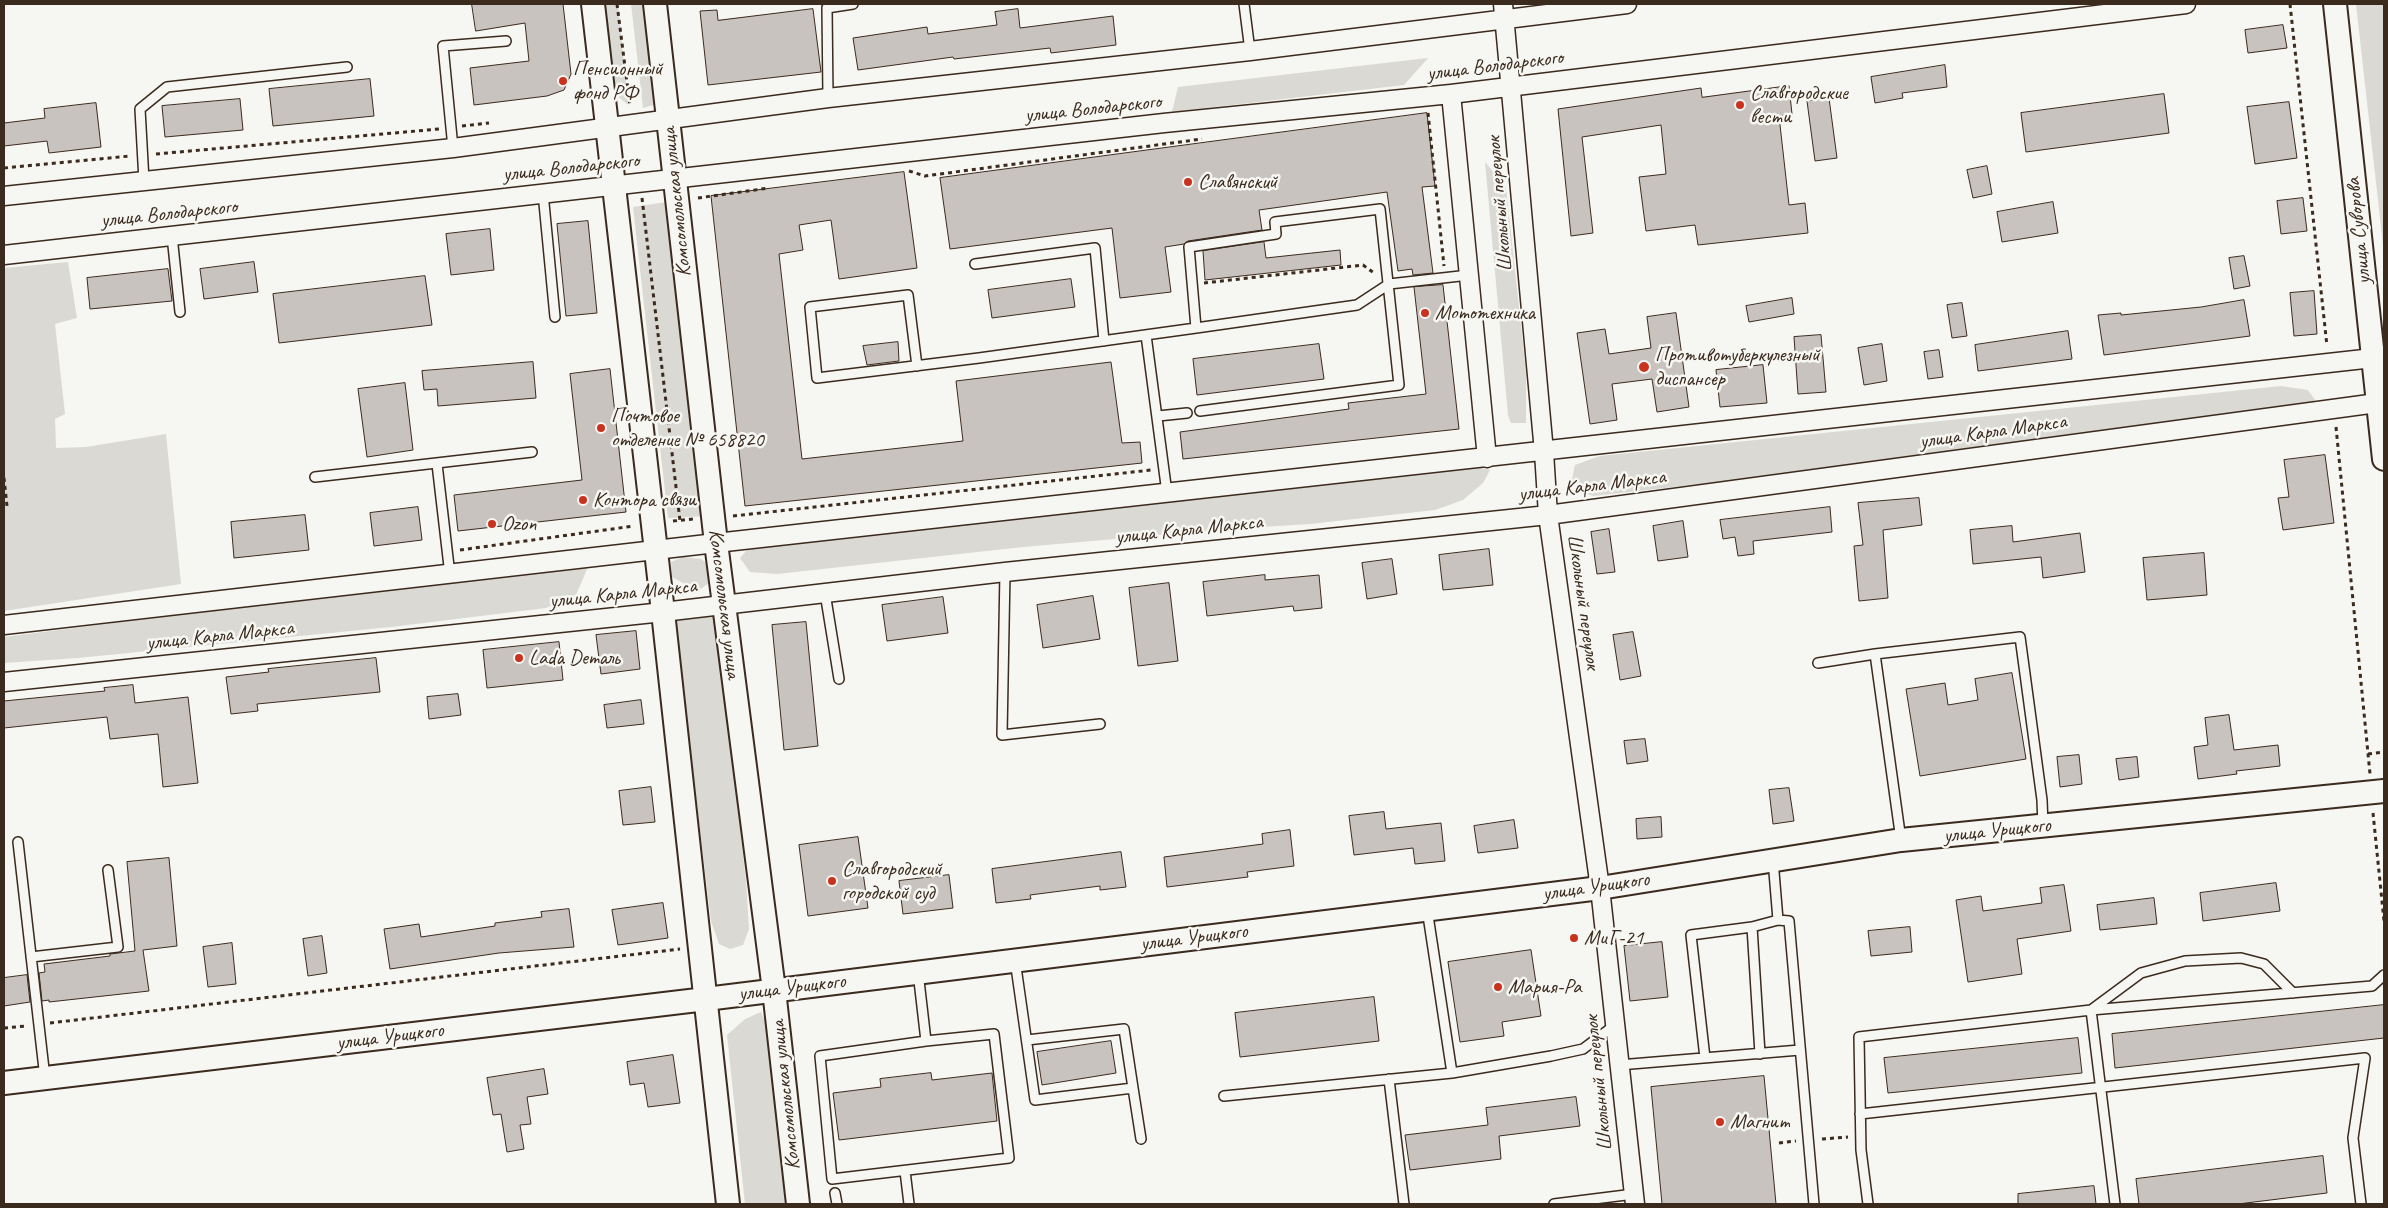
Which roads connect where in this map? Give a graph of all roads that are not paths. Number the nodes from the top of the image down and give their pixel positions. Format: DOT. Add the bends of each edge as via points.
graph roads {
  1 [pos="592,4"];
  2 [pos="655,4"];
  3 [pos="853,4"];
  4 [pos="1244,4"];
  5 [pos="1627,4"];
  6 [pos="2186,4"];
  7 [pos="2335,4"];
  8 [pos="1503,12"];
  9 [pos="506,41"];
  10 [pos="1250,51"];
  11 [pos="347,67"];
  12 [pos="1512,87"];
  13 [pos="1451,94"];
  14 [pos="828,98"];
  15 [pos="606,118"];
  16 [pos="668,120"];
  17 [pos="453,148"];
  18 [pos="674,179"];
  19 [pos="144,181"];
  20 [pos="614,186"];
  21 [pos="544,193"];
  22 [pos="4,196"];
  23 [pos="172,236"];
  24 [pos="4,254"];
  25 [pos="975,264"];
  26 [pos="1469,275"];
  27 [pos="1389,284"];
  28 [pos="180,312"];
  29 [pos="555,317"];
  30 [pos="1196,328"];
  31 [pos="1146,335"];
  32 [pos="1104,341"];
  33 [pos="2372,358"];
  34 [pos="918,366"];
  35 [pos="2377,403"];
  36 [pos="1200,411"];
  37 [pos="1187,413"];
  38 [pos="1158,416"];
  39 [pos="532,452"];
  40 [pos="1544,452"];
  41 [pos="1487,458"];
  42 [pos="2384,458"];
  43 [pos="437,464"];
  44 [pos="314,477"];
  45 [pos="1167,492"];
  46 [pos="1548,516"];
  47 [pos="716,543"];
  48 [pos="656,550"];
  49 [pos="1005,572"];
  50 [pos="450,575"];
  51 [pos="825,593"];
  52 [pos="724,606"];
  53 [pos="663,612"];
  54 [pos="4,626"];
  55 [pos="1875,654"];
  56 [pos="1818,663"];
  57 [pos="839,679"];
  58 [pos="4,682"];
  59 [pos="1100,724"];
  60 [pos="2378,791"];
  61 [pos="2043,826"];
  62 [pos="1901,840"];
  63 [pos="18,842"];
  64 [pos="1773,860"];
  65 [pos="108,870"];
  66 [pos="1600,888"];
  67 [pos="1427,909"];
  68 [pos="1778,920"];
  69 [pos="1752,926"];
  70 [pos="31,957"];
  71 [pos="1015,960"];
  72 [pos="918,972"];
  73 [pos="2384,975"];
  74 [pos="774,990"];
  75 [pos="2293,993"];
  76 [pos="706,999"];
  77 [pos="2091,1010"];
  78 [pos="1615,1025"];
  79 [pos="1027,1040"];
  80 [pos="926,1041"];
  81 [pos="1800,1050"];
  82 [pos="1760,1054"];
  83 [pos="1705,1058"];
  84 [pos="1619,1065"];
  85 [pos="1452,1073"];
  86 [pos="45,1078"];
  87 [pos="1389,1079"];
  88 [pos="4,1084"];
  89 [pos="2100,1087"];
  90 [pos="1132,1088"];
  91 [pos="1224,1096"];
  92 [pos="1860,1114"];
  93 [pos="1141,1139"];
  94 [pos="905,1171"];
  95 [pos="835,1193"];
  96 [pos="1634,1199"];
  97 [pos="728,1204"];
  98 [pos="798,1204"];
  99 [pos="837,1204"];
  100 [pos="909,1204"];
  101 [pos="1404,1204"];
  102 [pos="1554,1204"];
  103 [pos="1814,1204"];
  104 [pos="1868,1204"];
  105 [pos="2115,1204"];
  106 [pos="2361,1204"];
  1 -- 15 [label="street"];
  2 -- 16 [label="street, Комсомольская улица"];
  3 -- 14 [label="lane" via="827,8"];
  4 -- 10 [label="lane"];
  5 -- 8 [label="street, улица Володарского"];
  6 -- 12 [label="street, улица Володарского"];
  7 -- 33 [label="street, улица Суворова"];
  8 -- 10 [label="street, улица Володарского"];
  8 -- 12 [label="street, Школьный переулок"];
  9 -- 17 [label="lane" via="443,46"];
  10 -- 14 [label="street, улица Володарского"];
  11 -- 19 [label="lane" via="167,87 140,109"];
  12 -- 13 [label="street, улица Володарского"];
  12 -- 40 [label="street, Школьный переулок"];
  13 -- 18 [label="street, улица Володарского"];
  13 -- 26 [label="street"];
  14 -- 16 [label="street, улица Володарского"];
  15 -- 16 [label="street, улица Володарского"];
  15 -- 17 [label="street, улица Володарского"];
  15 -- 20 [label="street"];
  16 -- 18 [label="street, Комсомольская улица"];
  17 -- 19 [label="street, улица Володарского"];
  18 -- 20 [label="street, улица Володарского"];
  18 -- 47 [label="street, Комсомольская улица"];
  19 -- 22 [label="street, улица Володарского"];
  20 -- 21 [label="street, улица Володарского"];
  20 -- 48 [label="street"];
  21 -- 23 [label="street, улица Володарского"];
  21 -- 29 [label="lane"];
  23 -- 24 [label="street, улица Володарского"];
  23 -- 28 [label="lane"];
  25 -- 32 [label="lane" via="1095,248"];
  26 -- 27 [label="lane"];
  26 -- 41 [label="street"];
  27 -- 30 [label="lane" via="1357,305"];
  27 -- 30 [label="lane" via="1380,209 1275,222 1276,234 1189,247"];
  27 -- 36 [label="lane" via="1399,385"];
  30 -- 31 [label="lane"];
  31 -- 32 [label="lane"];
  31 -- 38 [label="lane"];
  32 -- 34 [label="lane"];
  33 -- 35 [label="street, улица Суворова"];
  33 -- 40 [label="street, улица Карла Маркса"];
  34 -- 34 [label="lane" via="817,378 810,307 908,295"];
  35 -- 42 [label="street, улица Суворова"];
  35 -- 46 [label="street, улица Карла Маркса"];
  37 -- 38 [label="lane"];
  38 -- 45 [label="lane"];
  39 -- 43 [label="lane"];
  40 -- 41 [label="street, улица Карла Маркса"];
  40 -- 46 [label="street, Школьный переулок"];
  41 -- 45 [label="street, улица Карла Маркса"];
  43 -- 44 [label="lane"];
  43 -- 50 [label="lane"];
  45 -- 47 [label="street, улица Карла Маркса"];
  46 -- 49 [label="street, улица Карла Маркса"];
  46 -- 66 [label="street, Школьный переулок"];
  47 -- 48 [label="street, улица Карла Маркса"];
  47 -- 52 [label="street, Комсомольская улица"];
  48 -- 50 [label="street, улица Карла Маркса"];
  48 -- 53 [label="street"];
  49 -- 51 [label="street, улица Карла Маркса"];
  49 -- 59 [label="lane" via="1002,735"];
  50 -- 54 [label="street, улица Карла Маркса"];
  51 -- 52 [label="street, улица Карла Маркса"];
  51 -- 57 [label="lane"];
  52 -- 53 [label="street, улица Карла Маркса"];
  52 -- 74 [label="street, Комсомольская улица"];
  53 -- 58 [label="street, улица Карла Маркса"];
  53 -- 76 [label="street"];
  55 -- 56 [label="lane"];
  55 -- 61 [label="lane" via="2020,637"];
  55 -- 62 [label="lane"];
  60 -- 61 [label="street, улица Урицкого"];
  61 -- 62 [label="street, улица Урицкого"];
  62 -- 64 [label="street, улица Урицкого"];
  63 -- 70 [label="lane"];
  64 -- 66 [label="street, улица Урицкого"];
  64 -- 68 [label="lane"];
  65 -- 70 [label="lane" via="118,947"];
  66 -- 67 [label="street, улица Урицкого"];
  66 -- 78 [label="street, Школьный переулок"];
  67 -- 71 [label="street, улица Урицкого"];
  67 -- 85 [label="lane"];
  68 -- 69 [label="lane"];
  68 -- 81 [label="lane" via="1789,921"];
  69 -- 82 [label="lane"];
  69 -- 83 [label="lane" via="1691,935"];
  70 -- 86 [label="lane"];
  71 -- 72 [label="street, улица Урицкого"];
  71 -- 79 [label="lane"];
  72 -- 74 [label="street, улица Урицкого"];
  72 -- 80 [label="lane"];
  73 -- 75 [label="lane" via="2372,986"];
  74 -- 76 [label="street, улица Урицкого"];
  74 -- 98 [label="street, Комсомольская улица"];
  75 -- 77 [label="lane"];
  75 -- 77 [label="lane" via="2264,964 2241,958 2185,961 2141,973"];
  76 -- 86 [label="street, улица Урицкого"];
  76 -- 97 [label="street"];
  77 -- 89 [label="lane"];
  77 -- 92 [label="lane" via="1859,1037"];
  78 -- 84 [label="street, Школьный переулок"];
  78 -- 85 [label="lane" via="1583,1049"];
  79 -- 90 [label="lane" via="1124,1029"];
  79 -- 90 [label="lane" via="1035,1100"];
  80 -- 94 [label="lane" via="994,1034 1009,1158"];
  80 -- 94 [label="lane" via="820,1056 832,1179"];
  81 -- 82 [label="lane"];
  81 -- 103 [label="lane"];
  82 -- 83 [label="lane"];
  83 -- 84 [label="lane"];
  84 -- 96 [label="street, Школьный переулок"];
  85 -- 87 [label="lane"];
  86 -- 88 [label="street, улица Урицкого"];
  87 -- 91 [label="lane"];
  87 -- 101 [label="lane"];
  89 -- 92 [label="lane"];
  89 -- 105 [label="lane"];
  89 -- 106 [label="lane" via="2366,1058 2353,1138"];
  90 -- 93 [label="lane"];
  92 -- 104 [label="lane"];
  94 -- 100 [label="lane"];
  95 -- 99 [label="lane"];
  96 -- 102 [label="lane"];
}
